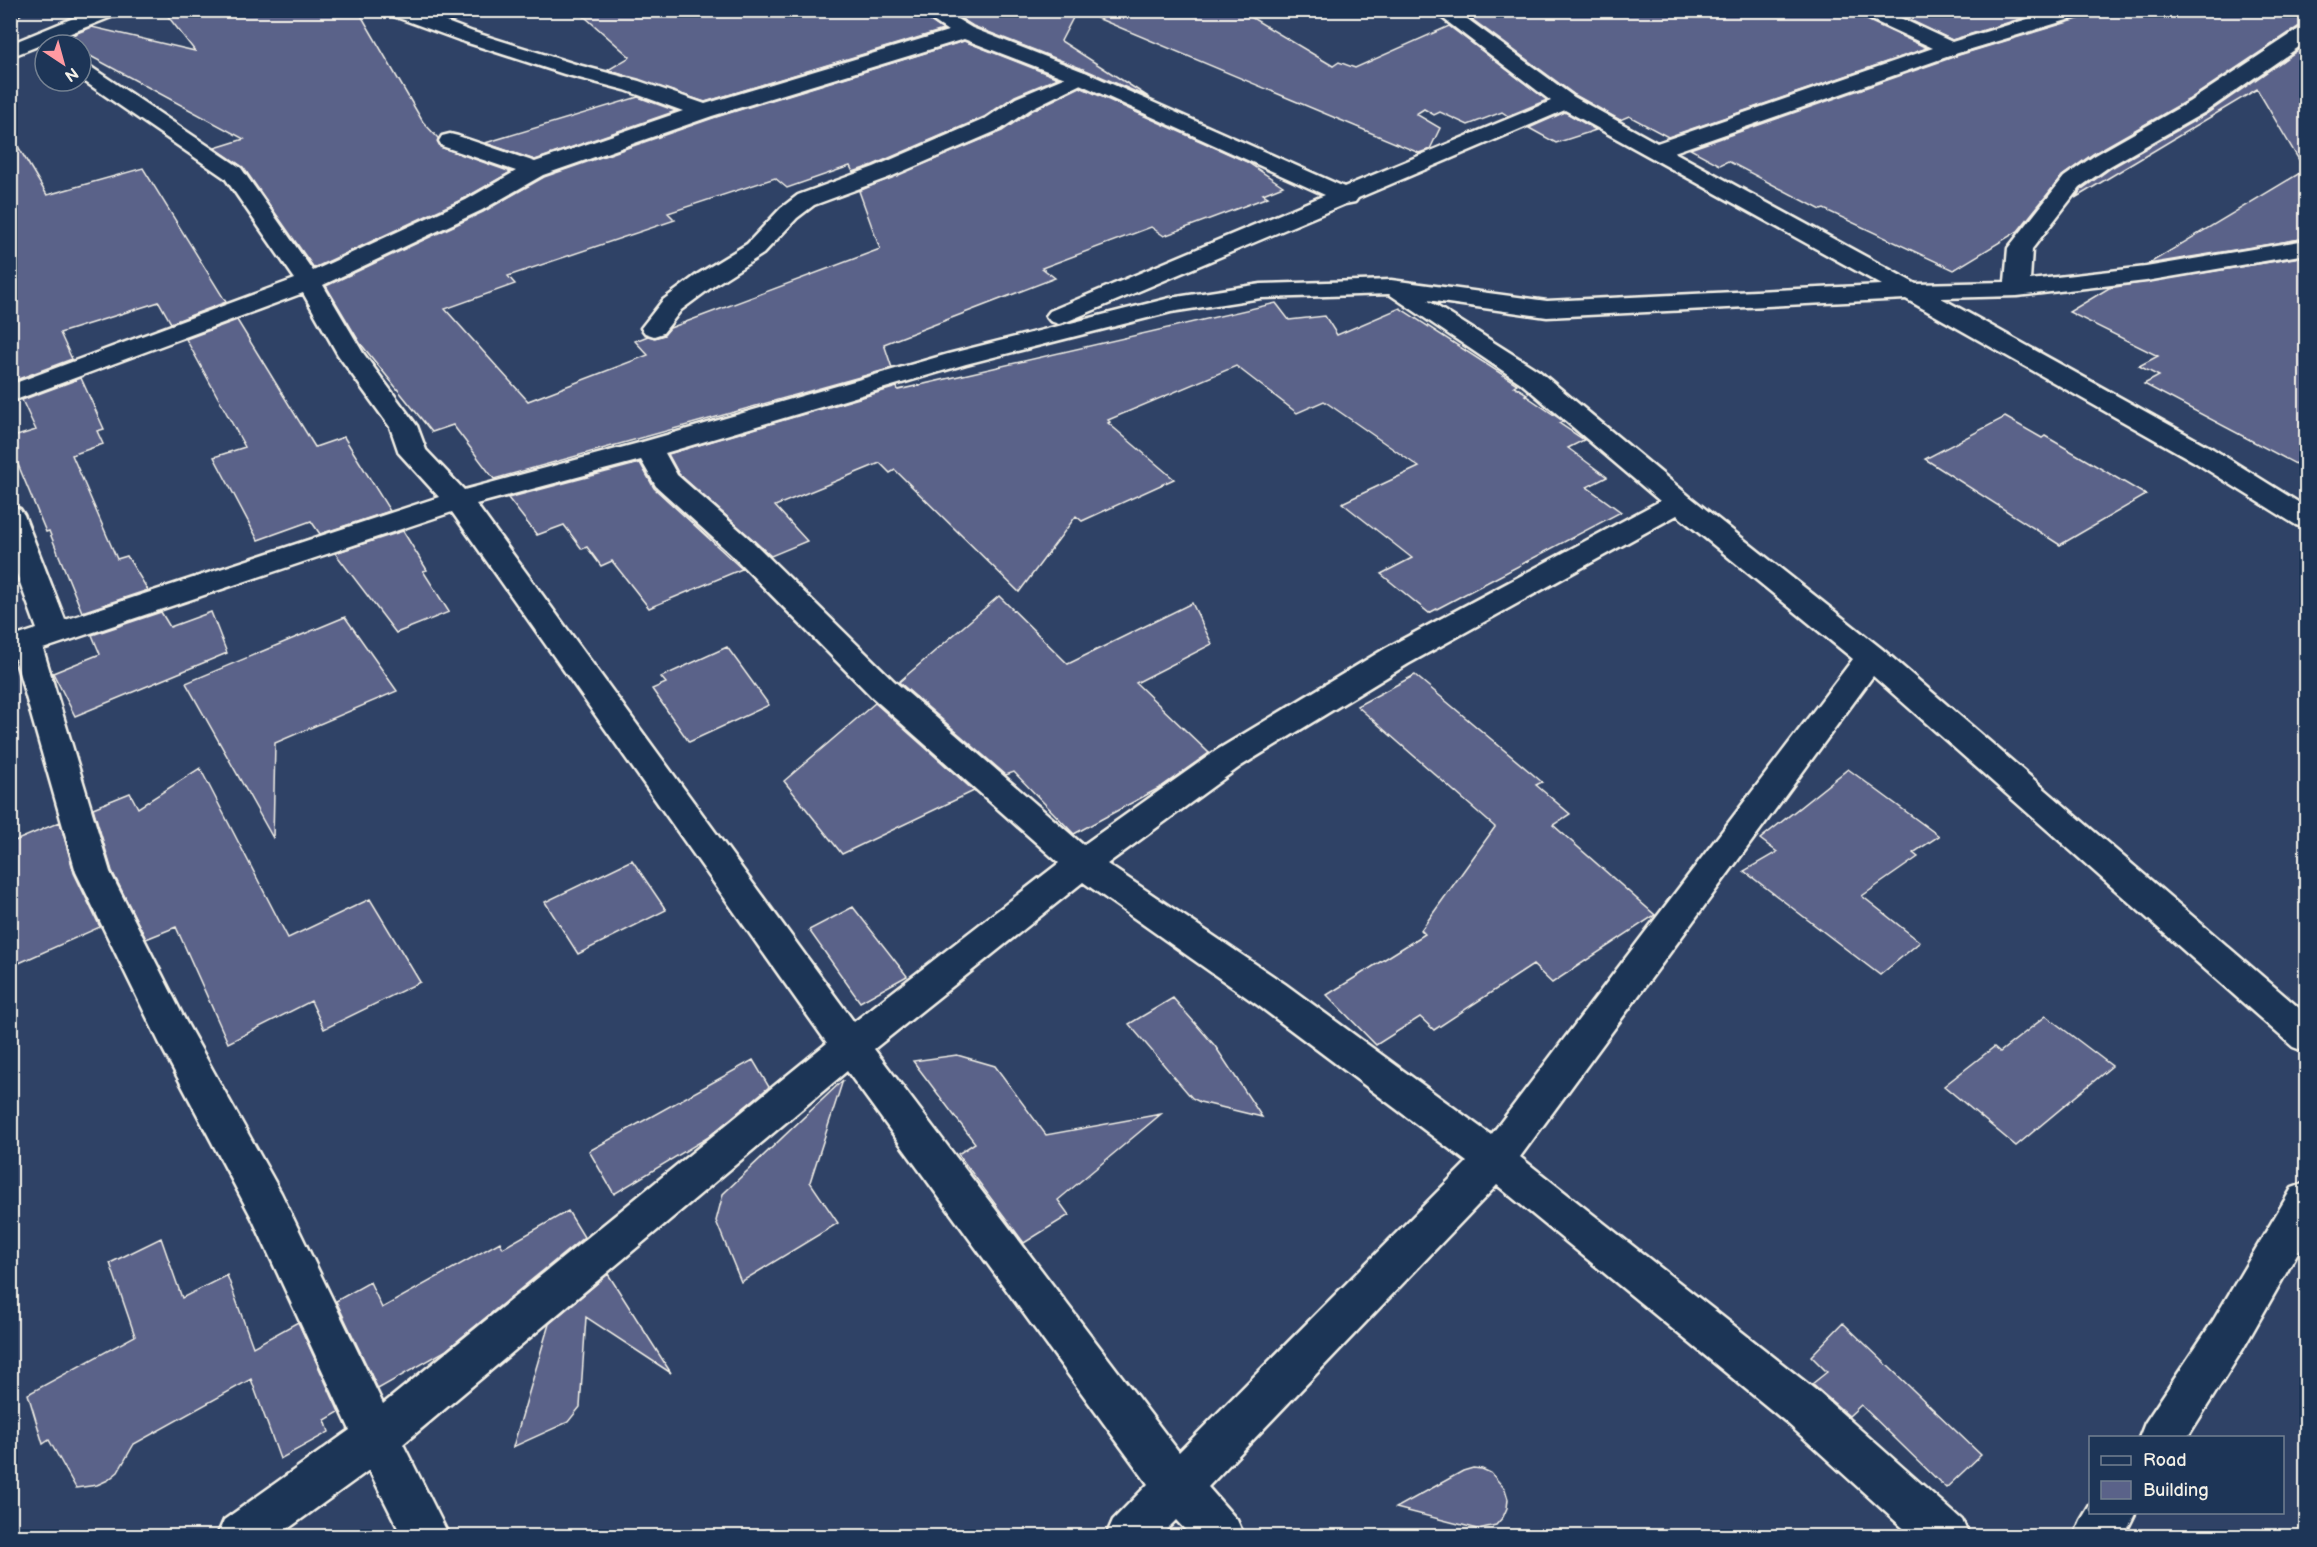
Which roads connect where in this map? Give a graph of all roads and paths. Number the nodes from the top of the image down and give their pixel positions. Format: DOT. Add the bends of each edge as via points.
graph roads {
  1 [pos="112,10"];
  2 [pos="395,10"];
  3 [pos="927,10"];
  4 [pos="1866,10"];
  5 [pos="2080,10"];
  6 [pos="1447,11"];
  7 [pos="965,32"];
  8 [pos="63,33"];
  9 [pos="2307,33"];
  10 [pos="10,36"];
  11 [pos="33,41"];
  12 [pos="33,45"];
  13 [pos="1951,49"];
  14 [pos="10,51"];
  15 [pos="93,77"];
  16 [pos="1080,77"];
  17 [pos="1566,102"];
  18 [pos="704,111"];
  19 [pos="450,141"];
  20 [pos="1654,151"];
  21 [pos="535,170"];
  22 [pos="1347,196"];
  23 [pos="2307,247"];
  24 [pos="309,282"];
  25 [pos="1391,287"];
  26 [pos="2017,289"];
  27 [pos="1911,291"];
  28 [pos="654,328"];
  29 [pos="957,358"];
  30 [pos="10,394"];
  31 [pos="649,449"];
  32 [pos="458,500"];
  33 [pos="1678,502"];
  34 [pos="10,515"];
  35 [pos="2307,519"];
  36 [pos="31,643"];
  37 [pos="1871,657"];
  38 [pos="1082,864"];
  39 [pos="2307,1036"];
  40 [pos="850,1046"];
  41 [pos="1495,1160"];
  42 [pos="2307,1201"];
  43 [pos="2162,1436"];
  44 [pos="376,1438"];
  45 [pos="1178,1488"];
  46 [pos="2112,1514"];
  47 [pos="240,1536"];
  48 [pos="426,1536"];
  49 [pos="1130,1536"];
  50 [pos="1221,1536"];
  51 [pos="1946,1536"];
  52 [pos="2097,1536"];
  1 -- 8 [label="street"];
  2 -- 18 [label="street"];
  3 -- 7 [label="street"];
  4 -- 13 [label="street"];
  5 -- 13 [label="street"];
  6 -- 17 [label="street"];
  7 -- 16 [label="street"];
  7 -- 18 [label="street"];
  9 -- 26 [label="street" via="2197,107 2073,182 2020,248"];
  10 -- 11 [label="street"];
  12 -- 14 [label="street"];
  13 -- 20 [label="street"];
  15 -- 24 [label="street" via="233,172"];
  16 -- 22 [label="street"];
  16 -- 28 [label="street" via="993,124 806,200 755,249 672,305"];
  17 -- 20 [label="street"];
  17 -- 22 [label="street"];
  18 -- 21 [label="street"];
  19 -- 21 [label="street"];
  20 -- 27 [label="street"];
  21 -- 24 [label="street" via="474,206"];
  22 -- 29 [label="street"];
  23 -- 26 [label="street" via="2146,274"];
  24 -- 30 [label="street"];
  24 -- 32 [label="street" via="351,355 403,426 413,453"];
  25 -- 27 [label="street" via="1547,309"];
  25 -- 29 [label="street" via="1262,291 1170,305"];
  25 -- 33 [label="street" via="1530,377"];
  26 -- 27 [label="street"];
  27 -- 35 [label="street" via="2204,455"];
  29 -- 31 [label="street"];
  31 -- 32 [label="street"];
  31 -- 38 [label="street" via="666,480 742,548 883,689"];
  32 -- 36 [label="street"];
  32 -- 40 [label="street"];
  33 -- 37 [label="street"];
  33 -- 38 [label="street" via="1397,656 1229,758"];
  34 -- 36 [label="street"];
  36 -- 44 [label="street" via="93,872 172,1033 267,1206"];
  37 -- 39 [label="street"];
  37 -- 41 [label="street"];
  38 -- 40 [label="street"];
  38 -- 41 [label="street" via="1272,995"];
  40 -- 44 [label="street"];
  40 -- 45 [label="street"];
  41 -- 45 [label="street"];
  41 -- 51 [label="street" via="1802,1407"];
  42 -- 43 [label="street" via="2228,1335"];
  44 -- 47 [label="street"];
  44 -- 48 [label="street"];
  45 -- 49 [label="street"];
  45 -- 50 [label="street"];
  46 -- 52 [label="street"];
}
